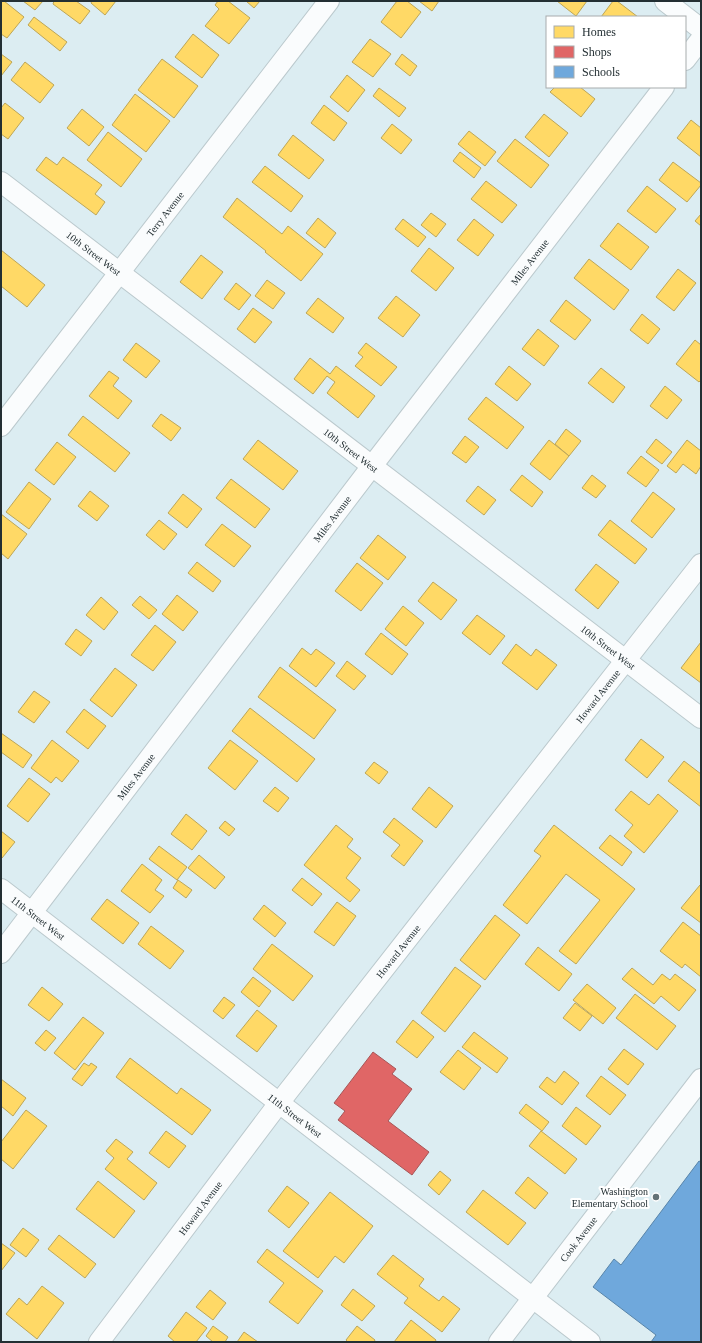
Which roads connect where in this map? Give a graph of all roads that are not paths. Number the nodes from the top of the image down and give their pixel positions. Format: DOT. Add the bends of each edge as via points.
graph roads {
  1 [pos="329,1"];
  2 [pos="665,1"];
  3 [pos="684,16"];
  4 [pos="686,17"];
  5 [pos="701,29"];
  6 [pos="701,39"];
  7 [pos="686,59"];
  8 [pos="663,88"];
  9 [pos="1,182"];
  10 [pos="119,272"];
  11 [pos="1,426"];
  12 [pos="372,466"];
  13 [pos="701,564"];
  14 [pos="626,661"];
  15 [pos="701,718"];
  16 [pos="1,889"];
  17 [pos="32,912"];
  18 [pos="1,953"];
  19 [pos="701,1079"];
  20 [pos="279,1103"];
  21 [pos="533,1298"];
  22 [pos="99,1342"];
  23 [pos="499,1342"];
  24 [pos="590,1342"];
  1 -- 10 [label="street, Terry Avenue"];
  2 -- 3 [label="street"];
  4 -- 5 [label="street"];
  6 -- 7 [label="street"];
  8 -- 12 [label="street, Miles Avenue"];
  9 -- 10 [label="street, 10th Street West"];
  10 -- 11 [label="street, Terry Avenue"];
  10 -- 12 [label="street, 10th Street West"];
  12 -- 14 [label="street, 10th Street West"];
  12 -- 17 [label="street, Miles Avenue"];
  13 -- 14 [label="street, Howard Avenue"];
  14 -- 15 [label="street, 10th Street West"];
  14 -- 20 [label="street, Howard Avenue"];
  16 -- 17 [label="street, 11th Street West"];
  17 -- 18 [label="street, Miles Avenue"];
  17 -- 20 [label="street, 11th Street West"];
  19 -- 21 [label="street, Cook Avenue"];
  20 -- 21 [label="street, 11th Street West"];
  20 -- 22 [label="street, Howard Avenue"];
  21 -- 23 [label="street, Cook Avenue"];
  21 -- 24 [label="street, 11th Street West"];
}
